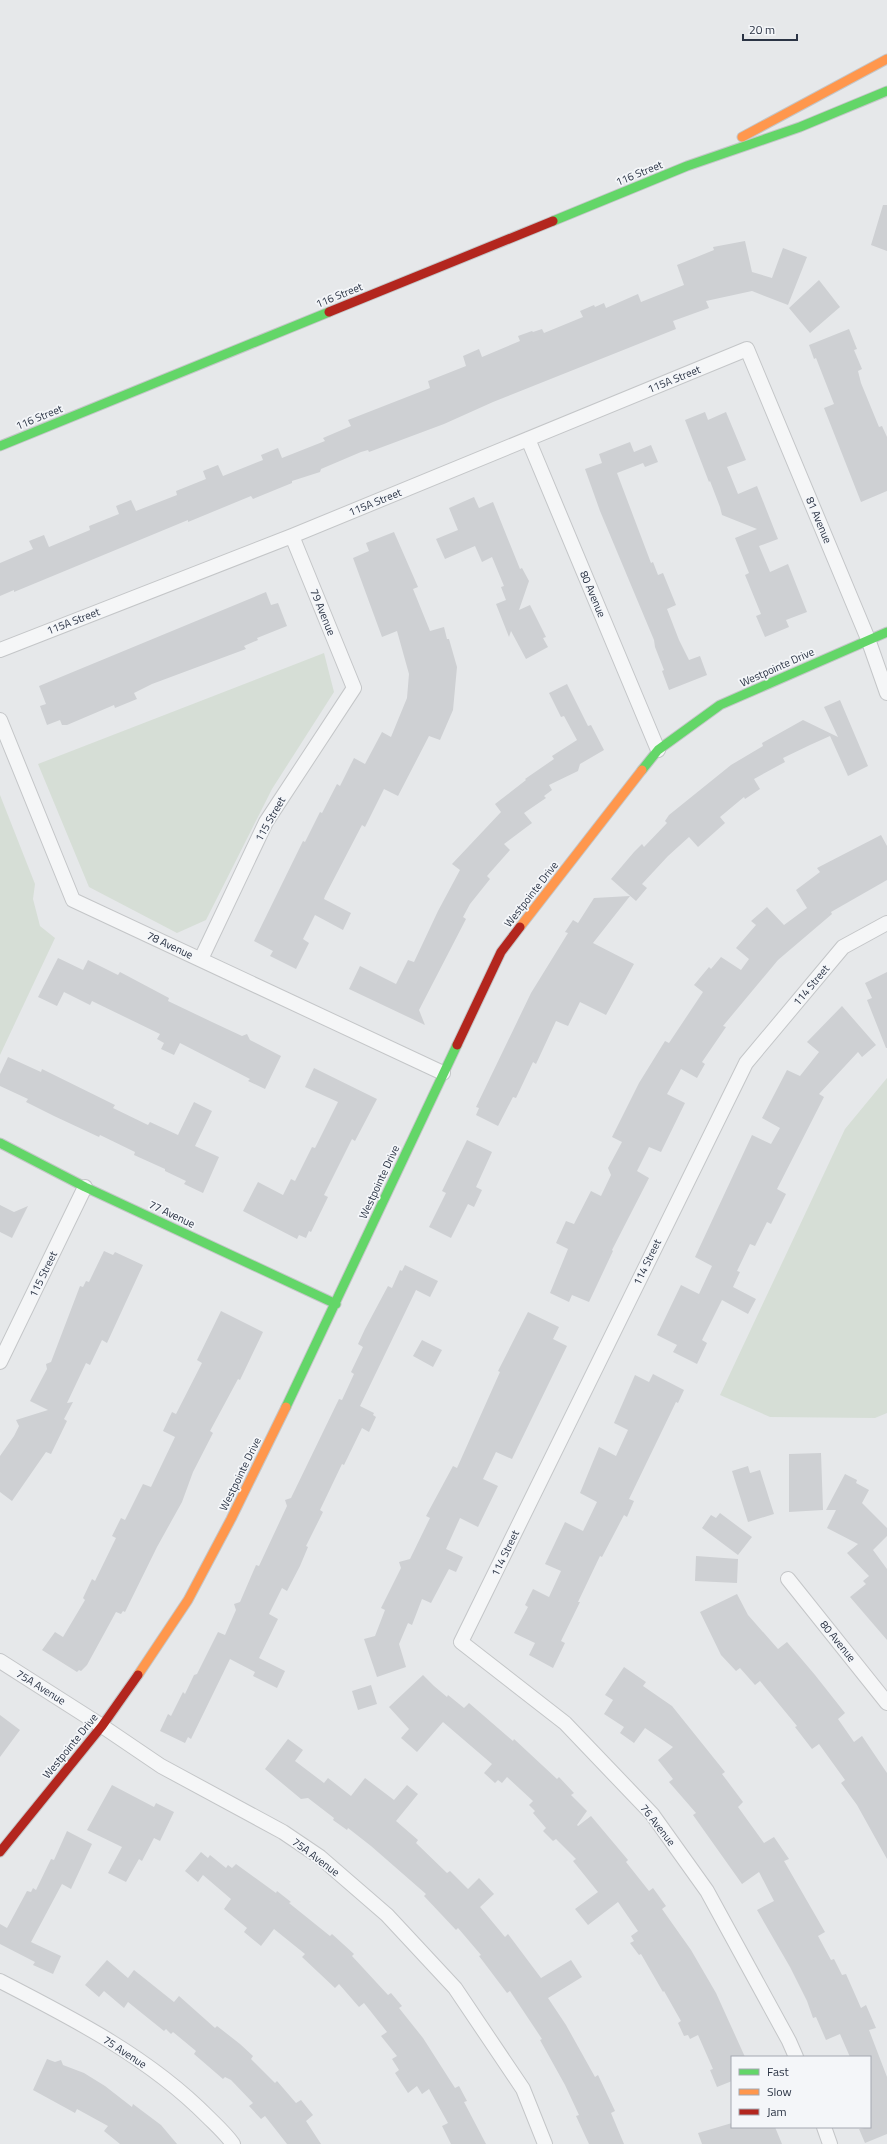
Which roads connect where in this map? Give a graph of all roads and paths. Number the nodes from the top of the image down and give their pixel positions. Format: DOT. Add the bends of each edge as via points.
graph roads {
  1 [pos="887,59"];
  2 [pos="887,92"];
  3 [pos="688,166"];
  4 [pos="747,349"];
  5 [pos="528,439"];
  6 [pos="0,446"];
  7 [pos="292,536"];
  8 [pos="887,632"];
  9 [pos="868,639"];
  10 [pos="0,650"];
  11 [pos="354,688"];
  12 [pos="887,693"];
  13 [pos="0,720"];
  14 [pos="658,750"];
  15 [pos="887,923"];
  16 [pos="201,959"];
  17 [pos="443,1073"];
  18 [pos="0,1144"];
  19 [pos="85,1187"];
  20 [pos="336,1304"];
  21 [pos="0,1362"];
  22 [pos="788,1579"];
  23 [pos="461,1642"];
  24 [pos="0,1661"];
  25 [pos="887,1702"];
  26 [pos="102,1726"];
  27 [pos="0,1852"];
  28 [pos="0,1981"];
  29 [pos="796,2056"];
  30 [pos="824,2128"];
  31 [pos="233,2144"];
  32 [pos="545,2144"];
  33 [pos="830,2144"];
  1 -- 3 [label="street, 116 Street"];
  2 -- 3 [label="street, 116 Street" via="800,127"];
  3 -- 6 [label="street, 116 Street"];
  4 -- 5 [label="street, 115A Street"];
  4 -- 9 [label="street, 81 Avenue"];
  5 -- 7 [label="street, 115A Street"];
  5 -- 14 [label="street, 80 Avenue"];
  7 -- 10 [label="street, 115A Street"];
  7 -- 11 [label="street, 79 Avenue"];
  8 -- 9 [label="street, Westpointe Drive"];
  9 -- 12 [label="street, 81 Avenue"];
  9 -- 14 [label="street, Westpointe Drive" via="720,706"];
  11 -- 16 [label="street, 115 Street" via="266,822"];
  13 -- 16 [label="street, 78 Avenue" via="73,900"];
  14 -- 17 [label="street, Westpointe Drive" via="502,952"];
  15 -- 23 [label="street, 114 Street" via="843,947 746,1062"];
  16 -- 17 [label="street, 78 Avenue"];
  17 -- 20 [label="street, Westpointe Drive"];
  18 -- 19 [label="street, 77 Avenue"];
  19 -- 20 [label="street, 77 Avenue"];
  19 -- 21 [label="street, 115 Street"];
  20 -- 26 [label="street, Westpointe Drive" via="231,1519 188,1600"];
  22 -- 25 [label="street, 80 Avenue"];
  23 -- 29 [label="street, 76 Avenue" via="565,1723 652,1814 719,1912 790,2041"];
  24 -- 26 [label="street, 75A Avenue"];
  26 -- 27 [label="street, Westpointe Drive"];
  26 -- 32 [label="street, 75A Avenue" via="161,1766 283,1832 320,1858 387,1915 455,1988 523,2089"];
  28 -- 31 [label="street, 75 Avenue" via="48,2005 134,2056 194,2103"];
  30 -- 33 [label="street"];
}
